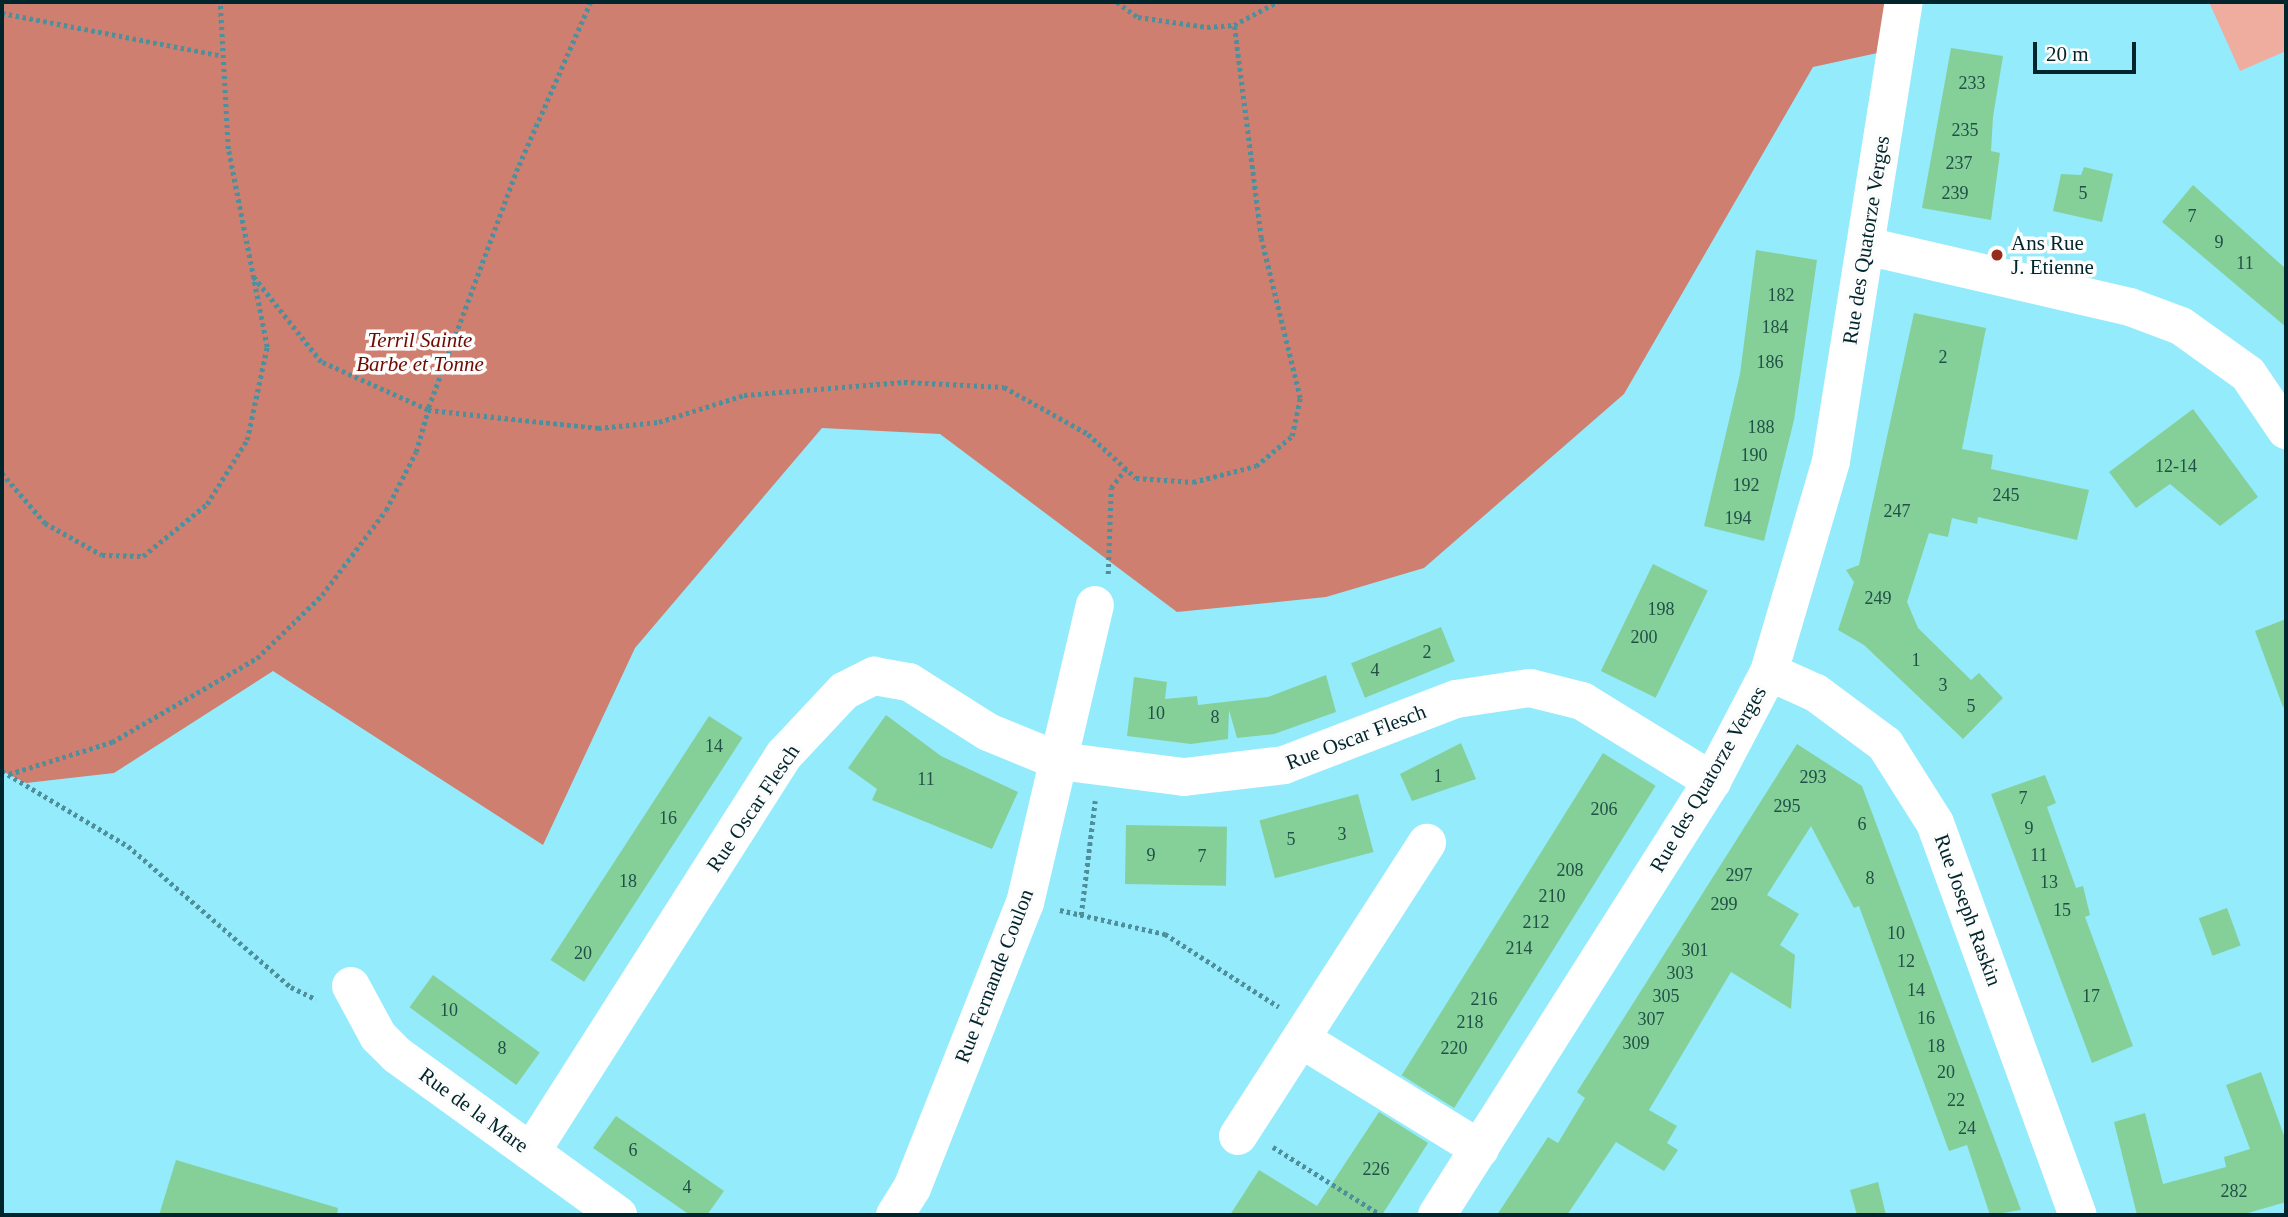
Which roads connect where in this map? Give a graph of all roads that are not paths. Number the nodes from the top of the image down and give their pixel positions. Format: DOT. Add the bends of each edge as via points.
graph roads {
  1 [pos="1904,2"];
  2 [pos="1866,246"];
  3 [pos="2286,430"];
  4 [pos="1095,605"];
  5 [pos="1769,672"];
  6 [pos="1059,761"];
  7 [pos="1712,781"];
  8 [pos="1427,843"];
  9 [pos="358,1000"];
  10 [pos="1305,1032"];
  11 [pos="1240,1132"];
  12 [pos="1479,1149"];
  13 [pos="531,1152"];
  14 [pos="618,1215"];
  15 [pos="895,1215"];
  16 [pos="1437,1215"];
  17 [pos="2078,1215"];
  1 -- 2 [label="street, Rue des Quatorze Verges"];
  2 -- 3 [label="street" via="2155,315 2226,354"];
  2 -- 5 [label="street, Rue des Quatorze Verges" via="1824,499"];
  4 -- 6 [label="street, Rue Fernande Coulon"];
  5 -- 7 [label="street, Rue des Quatorze Verges"];
  5 -- 17 [label="street, Rue Joseph Raskin" via="1816,693 1885,744 1935,823"];
  6 -- 7 [label="street, Rue Oscar Flesch" via="1184,777 1247,773 1324,752 1457,699 1530,688 1582,701"];
  6 -- 13 [label="street, Rue Oscar Flesch" via="988,732 900,679 858,681 785,755"];
  6 -- 15 [label="street, Rue Fernande Coulon" via="1025,903 912,1188"];
  7 -- 12 [label="street, Rue des Quatorze Verges"];
  8 -- 10 [label="street"];
  9 -- 13 [label="street, Rue de la Mare" via="397,1055"];
  10 -- 11 [label="street"];
  10 -- 12 [label="street"];
  12 -- 16 [label="street, Rue des Quatorze Verges"];
  13 -- 14 [label="street, Rue de la Mare"];
}
